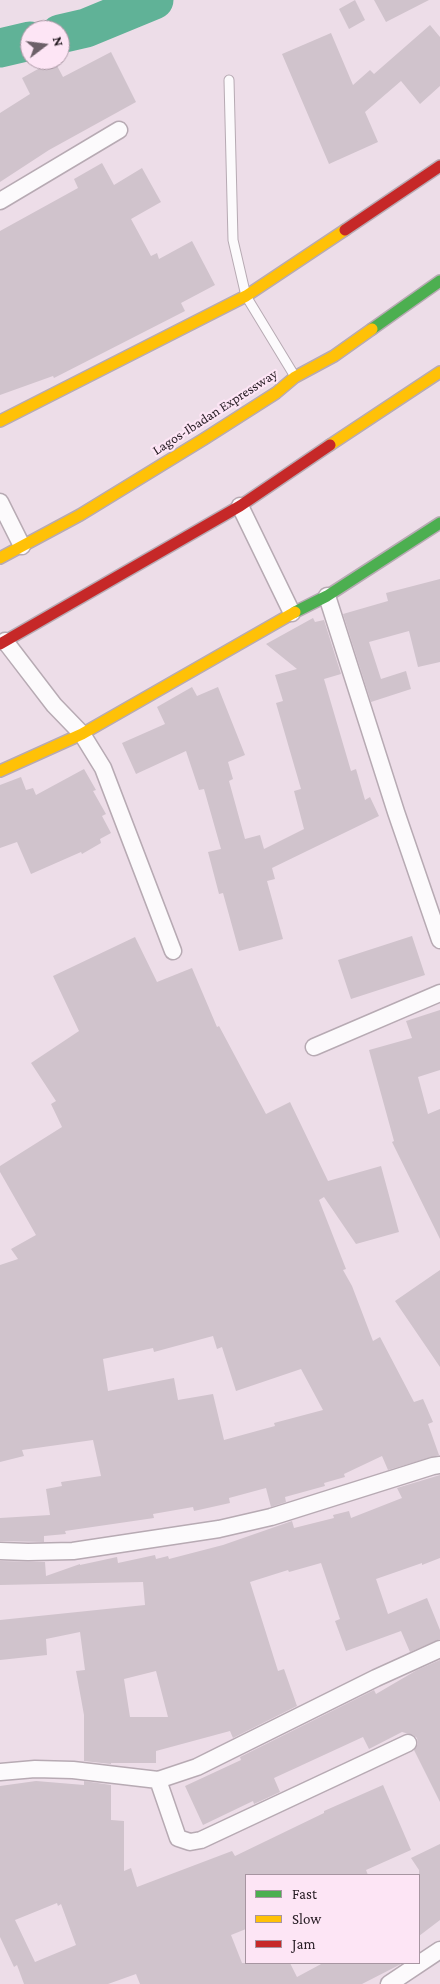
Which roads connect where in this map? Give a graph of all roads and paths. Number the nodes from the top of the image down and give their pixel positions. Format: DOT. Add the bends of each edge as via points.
graph roads {
  1 [pos="229,80"];
  2 [pos="118,130"];
  3 [pos="440,166"];
  4 [pos="0,201"];
  5 [pos="440,281"];
  6 [pos="246,296"];
  7 [pos="440,372"];
  8 [pos="295,377"];
  9 [pos="0,421"];
  10 [pos="0,502"];
  11 [pos="240,506"];
  12 [pos="440,523"];
  13 [pos="22,546"];
  14 [pos="0,558"];
  15 [pos="327,596"];
  16 [pos="292,613"];
  17 [pos="2,643"];
  18 [pos="82,734"];
  19 [pos="0,771"];
  20 [pos="440,940"];
  21 [pos="173,951"];
  22 [pos="440,993"];
  23 [pos="314,1047"];
  24 [pos="440,1465"];
  25 [pos="0,1551"];
  26 [pos="440,1649"];
  27 [pos="408,1743"];
  28 [pos="0,1772"];
  29 [pos="158,1780"];
  30 [pos="440,1950"];
  31 [pos="420,1963"];
  32 [pos="419,1964"];
  33 [pos="389,1984"];
  1 -- 6 [label="lane" via="233,240"];
  2 -- 4 [label="street"];
  3 -- 6 [label="main road"];
  5 -- 8 [label="main road, Lagos-Ibadan Expressway" via="334,356"];
  6 -- 8 [label="lane"];
  6 -- 9 [label="main road"];
  7 -- 11 [label="main road"];
  8 -- 13 [label="main road, Lagos-Ibadan Expressway" via="276,393 204,439"];
  10 -- 13 [label="street"];
  11 -- 16 [label="street"];
  11 -- 17 [label="main road"];
  12 -- 15 [label="main road"];
  13 -- 14 [label="main road, Lagos-Ibadan Expressway"];
  15 -- 16 [label="main road"];
  15 -- 20 [label="street"];
  16 -- 18 [label="main road"];
  17 -- 18 [label="street"];
  18 -- 19 [label="main road"];
  18 -- 21 [label="street" via="104,768"];
  22 -- 23 [label="street"];
  24 -- 25 [label="street" via="271,1517 219,1529 73,1551"];
  26 -- 29 [label="street" via="197,1767"];
  27 -- 29 [label="street" via="201,1840 190,1842 178,1838"];
  28 -- 29 [label="street" via="35,1768"];
  30 -- 31 [label="street"];
  32 -- 33 [label="street"];
}
